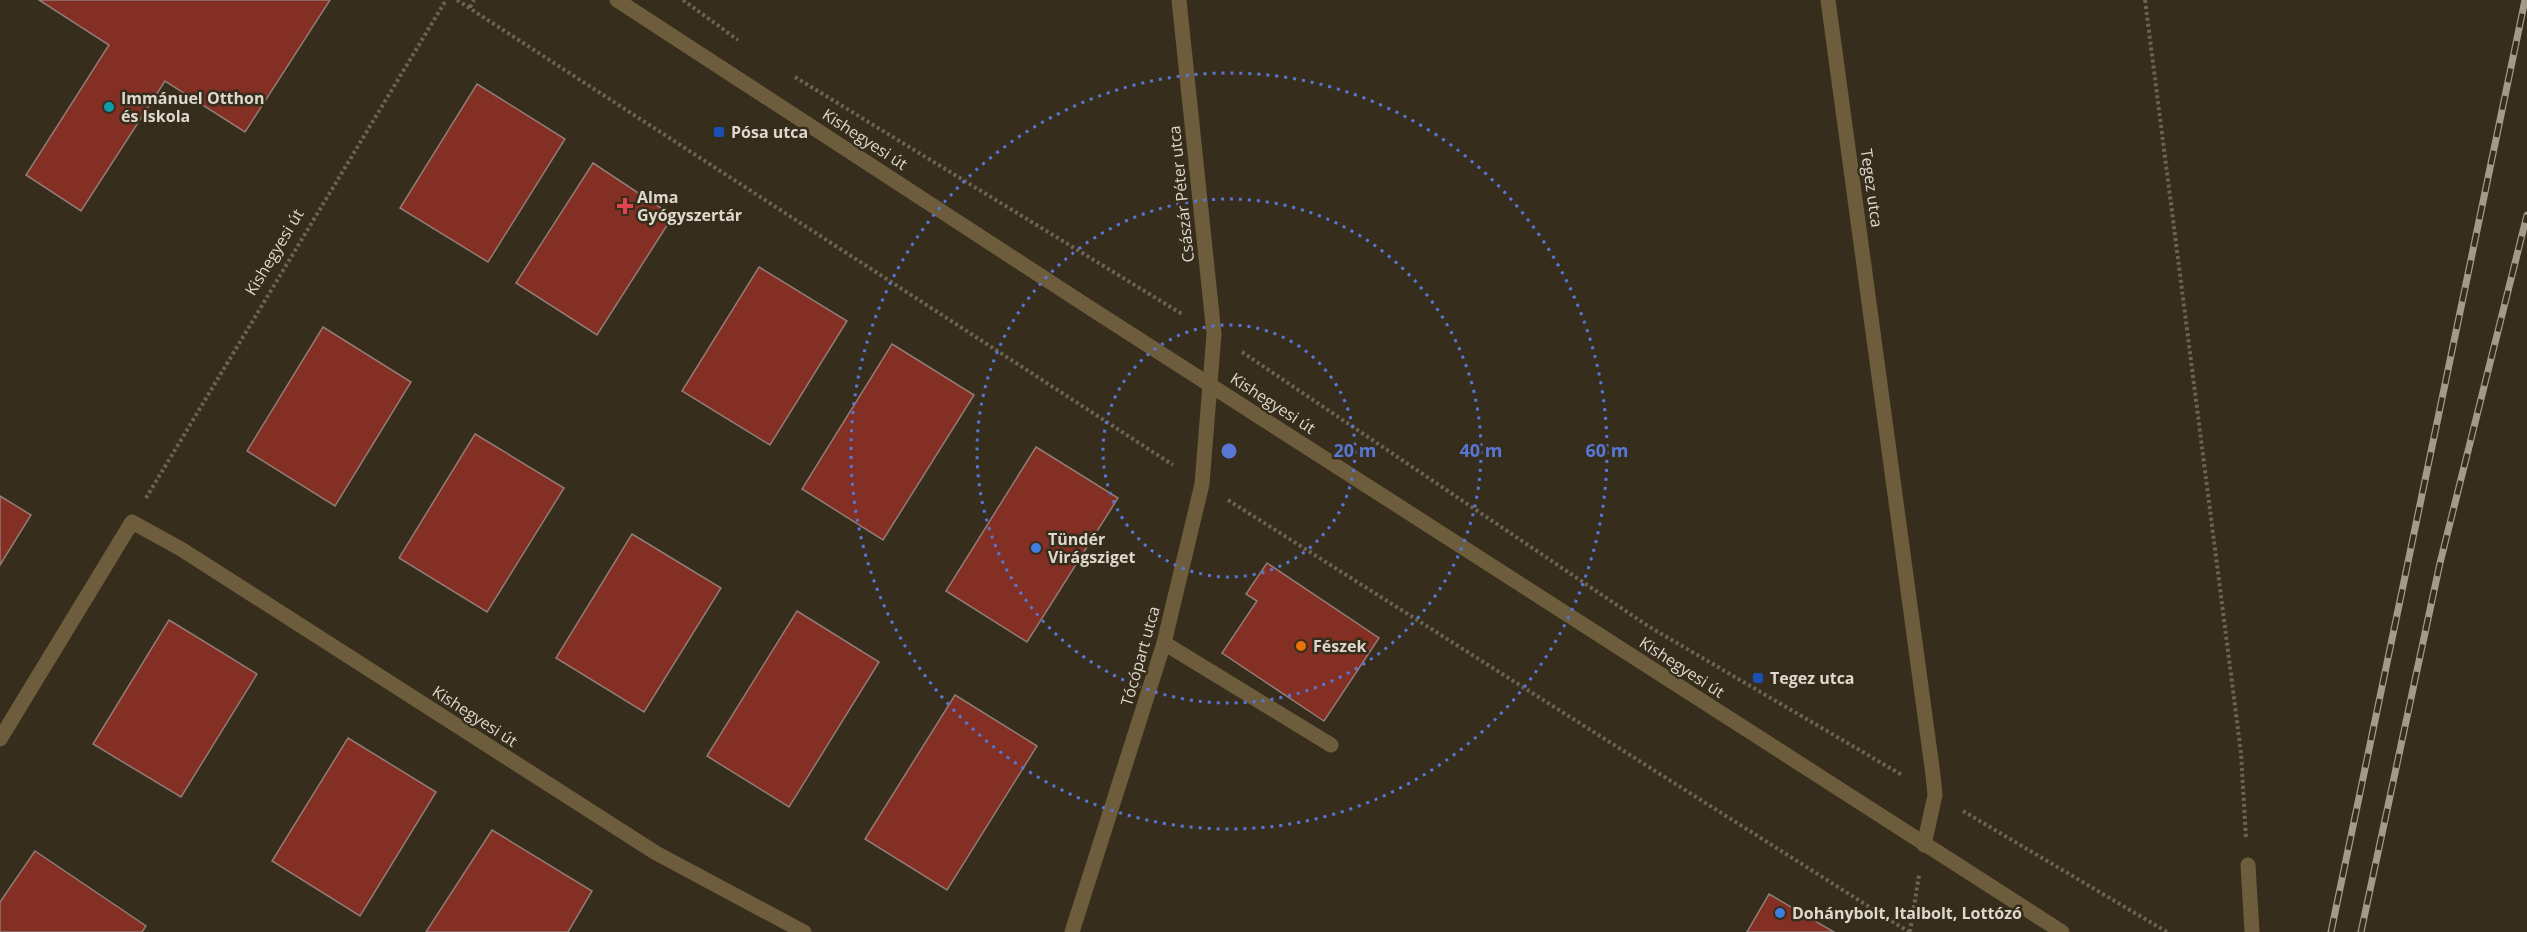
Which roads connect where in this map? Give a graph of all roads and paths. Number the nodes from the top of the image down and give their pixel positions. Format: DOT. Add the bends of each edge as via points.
graph roads {
  1 [pos="446,0"];
  2 [pos="474,0"];
  3 [pos="617,0"];
  4 [pos="683,0"];
  5 [pos="1179,0"];
  6 [pos="1828,0"];
  7 [pos="2145,0"];
  8 [pos="470,7"];
  9 [pos="746,46"];
  10 [pos="786,72"];
  11 [pos="1214,334"];
  12 [pos="1210,384"];
  13 [pos="132,522"];
  14 [pos="1164,643"];
  15 [pos="0,739"];
  16 [pos="1331,745"];
  17 [pos="1935,795"];
  18 [pos="1924,845"];
  19 [pos="2248,866"];
  20 [pos="804,932"];
  21 [pos="1072,932"];
  22 [pos="1910,932"];
  23 [pos="2062,932"];
  24 [pos="2167,932"];
  25 [pos="2252,932"];
  1 -- 13 [label="path, Kishegyesi út"];
  2 -- 8 [label="path"];
  3 -- 12 [label="street, Kishegyesi út"];
  4 -- 9 [label="path"];
  5 -- 11 [label="street, Császár Péter utca"];
  6 -- 17 [label="street, Tegez utca"];
  7 -- 19 [label="path" via="2241,753"];
  10 -- 11 [label="path"];
  11 -- 12 [label="street, Császár Péter utca"];
  11 -- 17 [label="path" via="1648,626"];
  12 -- 14 [label="street, Tócópart utca" via="1202,484"];
  12 -- 18 [label="street, Kishegyesi út"];
  13 -- 15 [label="street"];
  13 -- 20 [label="street, Kishegyesi út" via="181,549 656,853"];
  14 -- 16 [label="street"];
  14 -- 21 [label="street, Tócópart utca"];
  17 -- 18 [label="street, Tegez utca"];
  17 -- 24 [label="path"];
  18 -- 22 [label="path"];
  18 -- 23 [label="street, Kishegyesi út"];
  19 -- 25 [label="street"];
}
